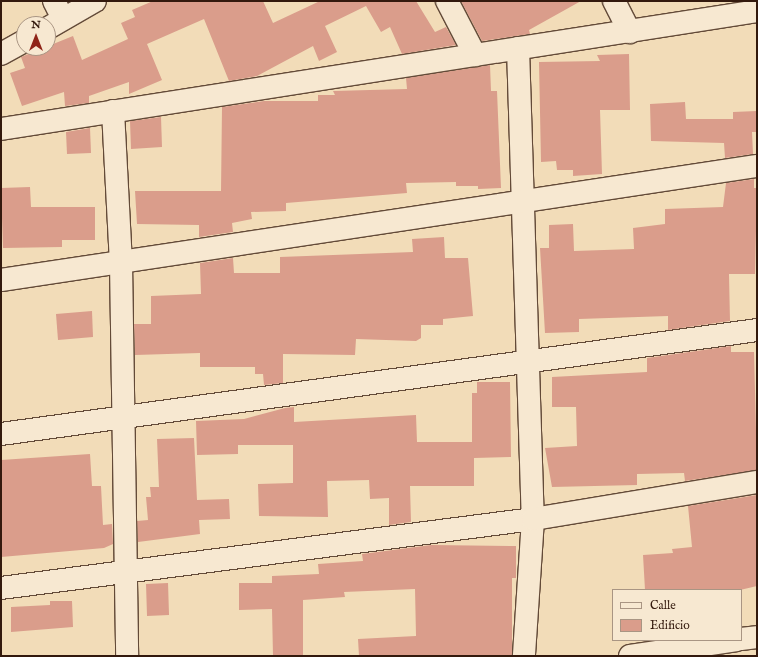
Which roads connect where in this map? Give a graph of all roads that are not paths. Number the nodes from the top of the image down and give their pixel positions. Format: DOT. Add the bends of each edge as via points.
graph roads {
  1 [pos="95,1"];
  2 [pos="447,1"];
  3 [pos="614,1"];
  4 [pos="757,11"];
  5 [pos="55,16"];
  6 [pos="630,32"];
  7 [pos="16,46"];
  8 [pos="518,48"];
  9 [pos="1,54"];
  10 [pos="475,55"];
  11 [pos="112,111"];
  12 [pos="1,129"];
  13 [pos="757,166"];
  14 [pos="522,202"];
  15 [pos="121,263"];
  16 [pos="1,280"];
  17 [pos="757,330"];
  18 [pos="530,361"];
  19 [pos="123,417"];
  20 [pos="1,434"];
  21 [pos="757,482"];
  22 [pos="533,519"];
  23 [pos="126,569"];
  24 [pos="1,588"];
  25 [pos="757,637"];
  26 [pos="742,639"];
  27 [pos="730,641"];
  28 [pos="127,656"];
  29 [pos="524,656"];
  30 [pos="630,656"];
  1 -- 5 [label="street"];
  2 -- 10 [label="street"];
  3 -- 6 [label="street"];
  4 -- 6 [label="street"];
  6 -- 8 [label="street"];
  7 -- 9 [label="street"];
  8 -- 10 [label="street"];
  8 -- 14 [label="street"];
  10 -- 11 [label="street"];
  11 -- 12 [label="street"];
  11 -- 15 [label="street"];
  13 -- 14 [label="street"];
  14 -- 15 [label="street"];
  14 -- 18 [label="street"];
  15 -- 16 [label="street"];
  15 -- 19 [label="street"];
  17 -- 18 [label="street"];
  18 -- 19 [label="street"];
  18 -- 22 [label="street"];
  19 -- 20 [label="street"];
  19 -- 23 [label="street"];
  21 -- 22 [label="street"];
  22 -- 23 [label="street"];
  22 -- 29 [label="street"];
  23 -- 24 [label="street"];
  23 -- 28 [label="street"];
  25 -- 26 [label="street"];
  27 -- 30 [label="street"];
}
